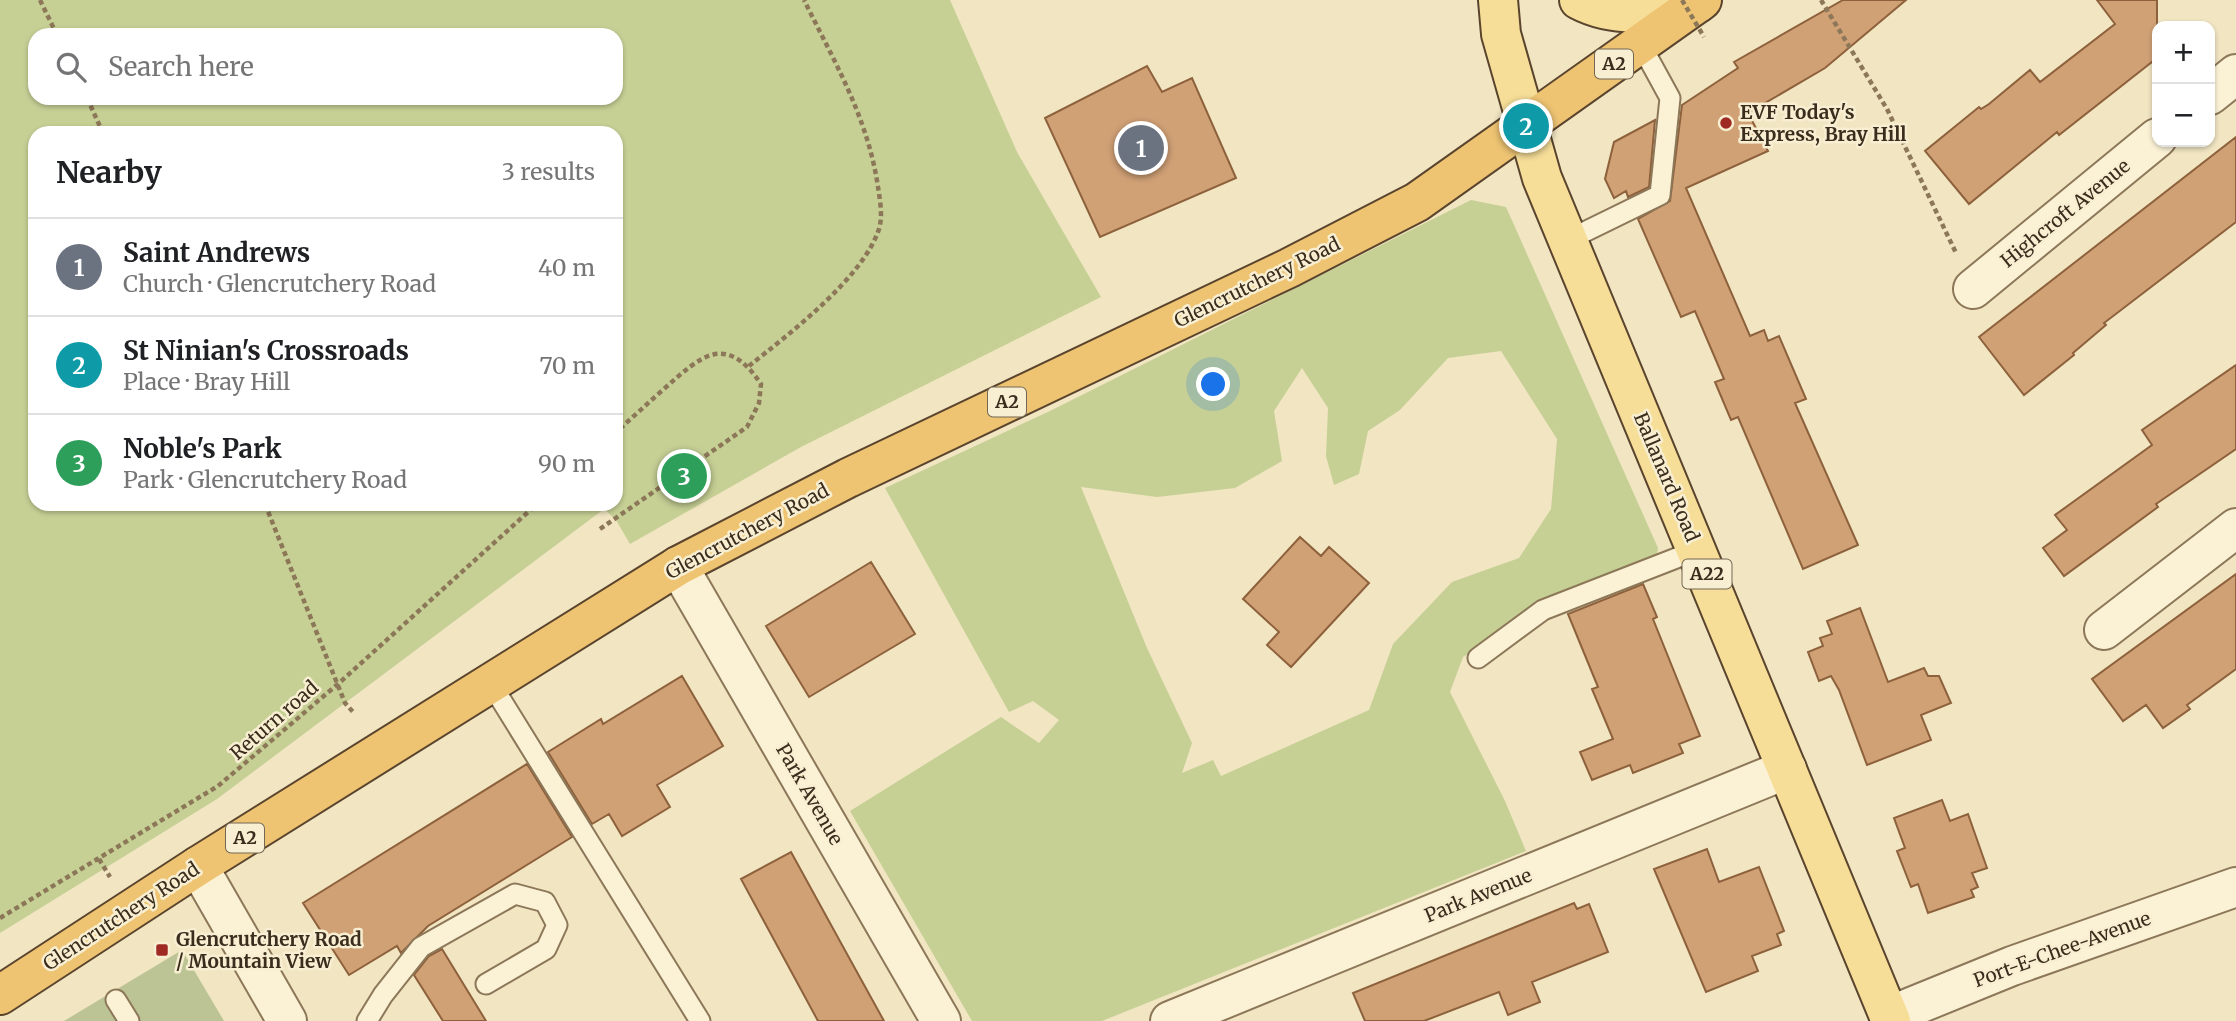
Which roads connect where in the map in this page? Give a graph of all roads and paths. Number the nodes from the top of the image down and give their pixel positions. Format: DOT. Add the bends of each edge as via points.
graph roads {
  1 [pos="40,0"];
  2 [pos="804,0"];
  3 [pos="1498,0"];
  4 [pos="1579,0"];
  5 [pos="1821,0"];
  6 [pos="1696,10"];
  7 [pos="54,28"];
  8 [pos="1642,45"];
  9 [pos="2236,74"];
  10 [pos="2215,91"];
  11 [pos="90,105"];
  12 [pos="100,126"];
  13 [pos="1527,126"];
  14 [pos="2152,142"];
  15 [pos="1568,240"];
  16 [pos="1973,289"];
  17 [pos="749,366"];
  18 [pos="623,426"];
  19 [pos="268,511"];
  20 [pos="529,511"];
  21 [pos="2236,528"];
  22 [pos="600,529"];
  23 [pos="1697,550"];
  24 [pos="678,566"];
  25 [pos="2104,630"];
  26 [pos="1478,658"];
  27 [pos="490,682"];
  28 [pos="338,684"];
  29 [pos="353,712"];
  30 [pos="1787,769"];
  31 [pos="99,859"];
  32 [pos="198,866"];
  33 [pos="111,878"];
  34 [pos="2236,887"];
  35 [pos="0,918"];
  36 [pos="486,984"];
  37 [pos="0,995"];
  38 [pos="116,1000"];
  39 [pos="1890,1018"];
  40 [pos="129,1021"];
  41 [pos="287,1021"];
  42 [pos="368,1021"];
  43 [pos="700,1021"];
  44 [pos="941,1021"];
  45 [pos="1170,1021"];
  1 -- 7 [label="path"];
  2 -- 17 [label="path" via="857,106 873,152 880,227 850,277"];
  3 -- 13 [label="main road, A22" via="1501,34"];
  4 -- 6 [label="main road" via="1601,10 1630,14"];
  5 -- 16 [label="path" via="1886,109"];
  6 -- 8 [label="highway, A2"];
  8 -- 13 [label="highway, A2"];
  8 -- 15 [label="lane" via="1670,98 1660,195"];
  9 -- 10 [label="street"];
  11 -- 12 [label="path"];
  13 -- 15 [label="main road, Ballanard Road / A22"];
  13 -- 24 [label="highway, Glencrutchery Road / A2" via="1388,218 848,478"];
  14 -- 16 [label="street, Highcroft Avenue"];
  15 -- 23 [label="main road, Ballanard Road / A22"];
  17 -- 18 [label="path" via="717,353 697,359"];
  17 -- 22 [label="path" via="761,383 759,403 747,427"];
  19 -- 28 [label="path"];
  20 -- 28 [label="path, Return road"];
  21 -- 25 [label="street"];
  23 -- 26 [label="lane" via="1543,610"];
  23 -- 30 [label="main road, Ballanard Road / A22"];
  24 -- 27 [label="highway, Glencrutchery Road / A2"];
  24 -- 44 [label="street, Park Avenue"];
  27 -- 32 [label="highway, Glencrutchery Road / A2"];
  27 -- 43 [label="lane"];
  28 -- 29 [label="path"];
  28 -- 31 [label="path, Return road" via="218,786"];
  30 -- 39 [label="main road, Ballanard Road / A22"];
  30 -- 45 [label="street, Park Avenue"];
  31 -- 33 [label="path"];
  31 -- 35 [label="path, Return road"];
  32 -- 37 [label="highway, Glencrutchery Road / A2"];
  32 -- 41 [label="street"];
  34 -- 39 [label="street, Port-E-Chee-Avenue" via="2012,966"];
  36 -- 42 [label="lane" via="546,949 557,925 545,902 515,894 421,947"];
  38 -- 40 [label="lane"];
}
